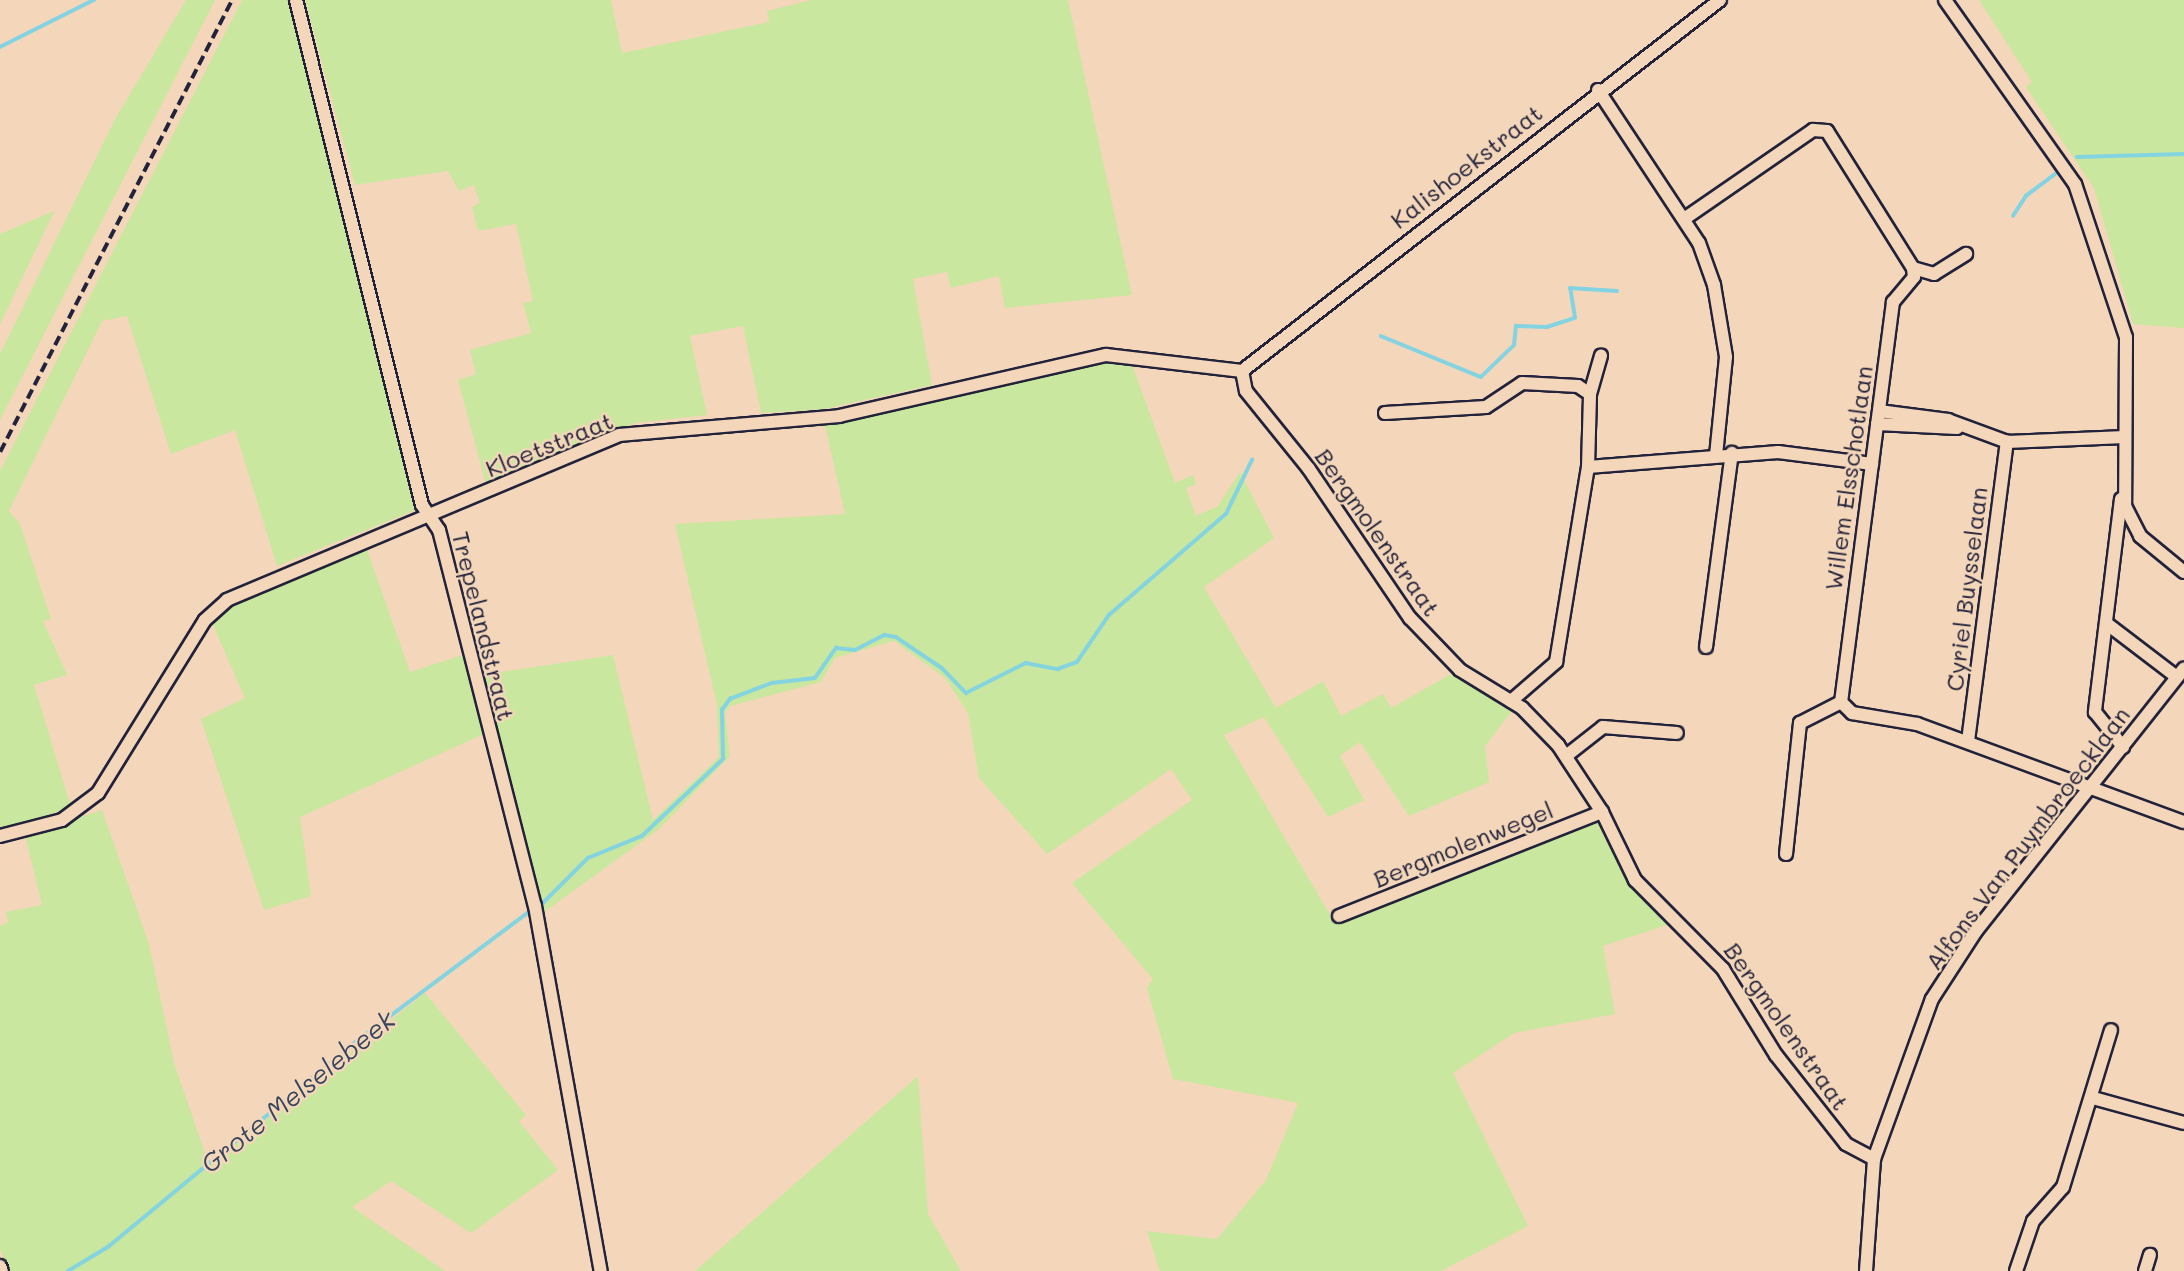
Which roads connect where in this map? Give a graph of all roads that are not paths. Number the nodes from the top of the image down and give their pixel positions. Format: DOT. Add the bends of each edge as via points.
graph roads {
  1 [pos="296,0"];
  2 [pos="1720,0"];
  3 [pos="1945,0"];
  4 [pos="1598,90"];
  5 [pos="1684,219"];
  6 [pos="1966,254"];
  7 [pos="1913,268"];
  8 [pos="1601,356"];
  9 [pos="1242,371"];
  10 [pos="1590,394"];
  11 [pos="1879,411"];
  12 [pos="1385,413"];
  13 [pos="1877,424"];
  14 [pos="1957,428"];
  15 [pos="2125,437"];
  16 [pos="2007,442"];
  17 [pos="1732,453"];
  18 [pos="1716,455"];
  19 [pos="1871,464"];
  20 [pos="1588,467"];
  21 [pos="2122,495"];
  22 [pos="429,515"];
  23 [pos="2140,536"];
  24 [pos="2113,552"];
  25 [pos="2184,572"];
  26 [pos="2106,623"];
  27 [pos="1706,647"];
  28 [pos="2181,673"];
  29 [pos="1511,701"];
  30 [pos="1841,702"];
  31 [pos="1677,733"];
  32 [pos="1968,741"];
  33 [pos="2123,747"];
  34 [pos="1566,756"];
  35 [pos="2090,788"];
  36 [pos="1602,812"];
  37 [pos="2184,822"];
  38 [pos="0,836"];
  39 [pos="1786,854"];
  40 [pos="1339,916"];
  41 [pos="2111,1030"];
  42 [pos="2093,1098"];
  43 [pos="2184,1123"];
  44 [pos="1874,1159"];
  45 [pos="2150,1255"];
  46 [pos="0,1266"];
  47 [pos="2,1271"];
  48 [pos="601,1271"];
  49 [pos="1866,1271"];
  50 [pos="2015,1271"];
  51 [pos="2145,1271"];
  1 -- 22 [label="street, Trepelandstraat"];
  2 -- 4 [label="street, Kalishoekstraat"];
  3 -- 15 [label="street" via="2079,193 2126,337"];
  4 -- 5 [label="street"];
  4 -- 9 [label="street, Kalishoekstraat"];
  5 -- 7 [label="street" via="1813,130 1827,131"];
  5 -- 18 [label="street" via="1699,243 1723,325"];
  6 -- 7 [label="street" via="1934,274"];
  7 -- 11 [label="street, Willem Elsschotlaan" via="1914,277 1893,302"];
  8 -- 10 [label="street"];
  9 -- 22 [label="street, Kloetstraat" via="1106,355 839,416 652,429 619,435"];
  9 -- 29 [label="street, Bergmolenstraat" via="1253,401 1298,454 1423,634 1460,670"];
  10 -- 12 [label="street" via="1578,386 1522,383 1486,407"];
  10 -- 20 [label="street"];
  11 -- 13 [label="street, Willem Elsschotlaan"];
  11 -- 14 [label="street" via="1948,419"];
  13 -- 14 [label="street"];
  13 -- 19 [label="street, Willem Elsschotlaan"];
  14 -- 16 [label="street"];
  15 -- 16 [label="street"];
  15 -- 21 [label="street"];
  16 -- 32 [label="street, Cyriel Buysselaan"];
  17 -- 18 [label="street"];
  17 -- 19 [label="street"];
  17 -- 27 [label="street"];
  18 -- 20 [label="street"];
  19 -- 30 [label="street, Willem Elsschotlaan"];
  20 -- 29 [label="street" via="1556,662"];
  21 -- 23 [label="street"];
  21 -- 24 [label="street"];
  22 -- 38 [label="street, Kloetstraat" via="227,600 205,620 98,793 62,820"];
  22 -- 48 [label="street, Trepelandstraat" via="439,530 535,906"];
  23 -- 24 [label="street" via="2128,535"];
  23 -- 25 [label="street"];
  24 -- 26 [label="street"];
  26 -- 28 [label="street"];
  26 -- 33 [label="street" via="2095,712"];
  28 -- 33 [label="street, Alfons Van Puymbroecklaan"];
  29 -- 34 [label="street, Bergmolenstraat"];
  30 -- 32 [label="street" via="1852,713 1917,724"];
  30 -- 39 [label="street" via="1800,723"];
  31 -- 34 [label="street" via="1603,727"];
  32 -- 35 [label="street"];
  33 -- 35 [label="street, Alfons Van Puymbroecklaan"];
  34 -- 36 [label="street, Bergmolenstraat"];
  35 -- 37 [label="street"];
  35 -- 44 [label="street, Alfons Van Puymbroecklaan" via="1976,931 1932,999"];
  36 -- 40 [label="street, Bergmolenwegel"];
  36 -- 44 [label="street, Bergmolenstraat" via="1634,880 1723,969 1830,1125 1852,1150"];
  41 -- 42 [label="street"];
  42 -- 43 [label="street"];
  42 -- 50 [label="street" via="2063,1187 2034,1221"];
  44 -- 49 [label="street"];
  45 -- 51 [label="street"];
  46 -- 47 [label="street"];
}
